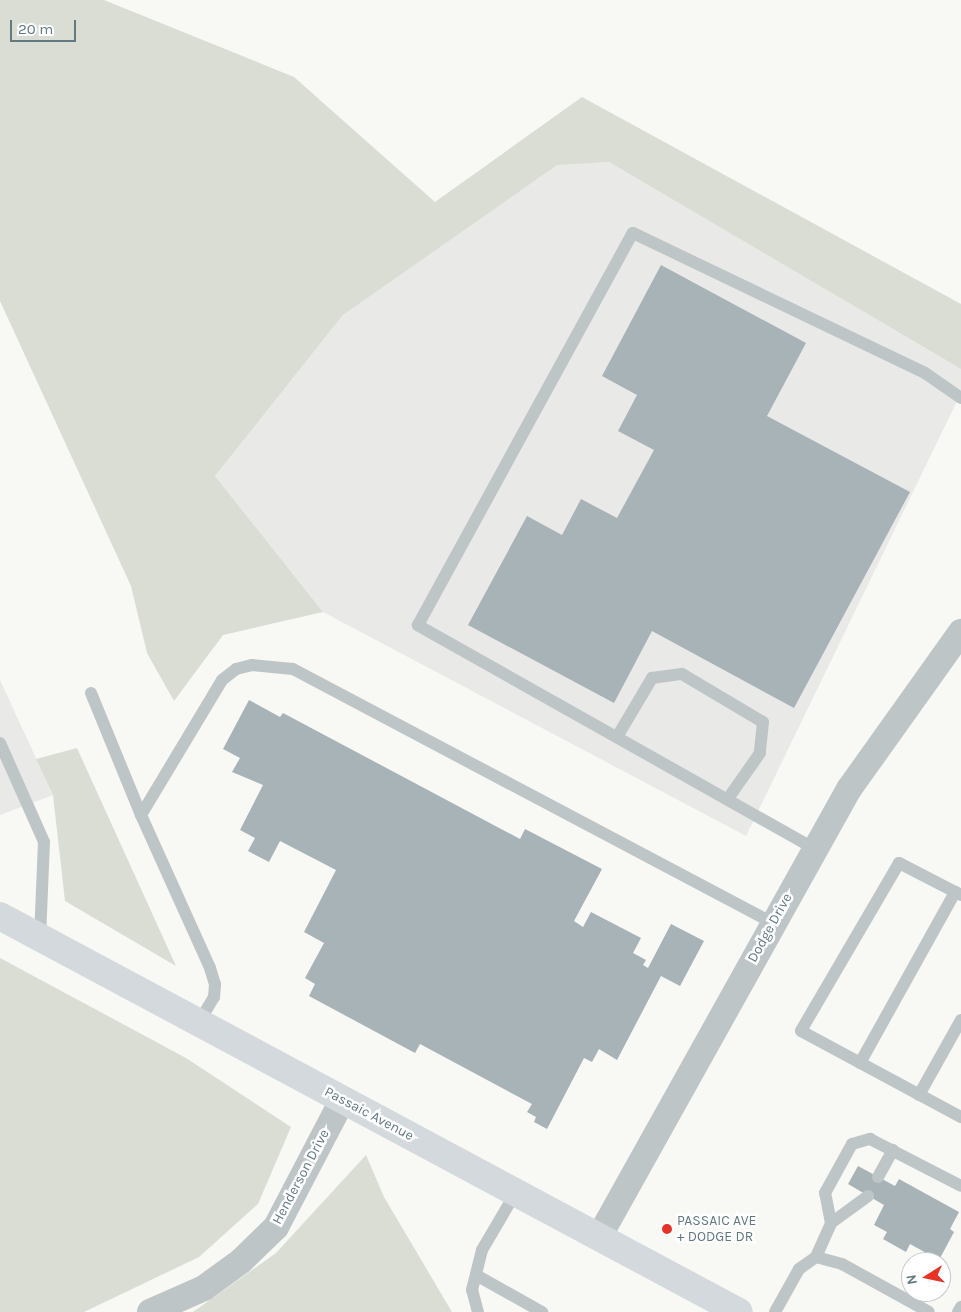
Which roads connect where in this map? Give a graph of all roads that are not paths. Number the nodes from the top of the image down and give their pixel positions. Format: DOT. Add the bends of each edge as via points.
graph roads {
  1 [pos="961,398"];
  2 [pos="961,632"];
  3 [pos="91,693"];
  4 [pos="617,737"];
  5 [pos="0,743"];
  6 [pos="727,800"];
  7 [pos="141,815"];
  8 [pos="815,849"];
  9 [pos="958,894"];
  10 [pos="0,916"];
  11 [pos="773,923"];
  12 [pos="40,937"];
  13 [pos="961,1020"];
  14 [pos="200,1022"];
  15 [pos="860,1063"];
  16 [pos="919,1095"];
  17 [pos="343,1099"];
  18 [pos="961,1117"];
  19 [pos="893,1150"];
  20 [pos="878,1177"];
  21 [pos="961,1186"];
  22 [pos="516,1192"];
  23 [pos="868,1196"];
  24 [pos="831,1223"];
  25 [pos="599,1237"];
  26 [pos="816,1257"];
  27 [pos="476,1275"];
  28 [pos="961,1307"];
  29 [pos="150,1312"];
  30 [pos="478,1312"];
  31 [pos="542,1312"];
  32 [pos="738,1312"];
  33 [pos="775,1312"];
  34 [pos="929,1312"];
  35 [pos="958,1312"];
  1 -- 4 [label="lane" via="925,373 633,233 418,625"];
  2 -- 8 [label="street, Dodge Drive" via="849,789"];
  3 -- 7 [label="lane"];
  4 -- 6 [label="lane"];
  4 -- 6 [label="lane" via="652,678 682,674 762,722 760,753"];
  5 -- 12 [label="lane" via="44,842"];
  6 -- 8 [label="lane"];
  7 -- 11 [label="lane" via="222,680 236,669 252,665 293,669"];
  7 -- 14 [label="lane" via="215,984 214,997"];
  8 -- 11 [label="street, Dodge Drive"];
  9 -- 15 [label="lane"];
  9 -- 15 [label="lane" via="899,863 800,1031"];
  10 -- 12 [label="main road, Passaic Avenue"];
  11 -- 25 [label="street, Dodge Drive"];
  12 -- 14 [label="main road, Passaic Avenue"];
  13 -- 16 [label="lane"];
  14 -- 17 [label="main road, Passaic Avenue"];
  15 -- 16 [label="lane"];
  16 -- 18 [label="lane"];
  17 -- 22 [label="main road, Passaic Avenue"];
  17 -- 29 [label="street, Henderson Drive" via="276,1227 241,1261 204,1288"];
  19 -- 20 [label="lane"];
  19 -- 21 [label="lane"];
  19 -- 24 [label="lane" via="870,1139 852,1144 825,1193"];
  22 -- 25 [label="main road, Passaic Avenue"];
  22 -- 27 [label="lane" via="482,1250"];
  23 -- 24 [label="lane"];
  24 -- 26 [label="lane"];
  25 -- 32 [label="main road, Passaic Avenue"];
  26 -- 33 [label="lane" via="800,1269"];
  26 -- 34 [label="lane" via="842,1264"];
  27 -- 30 [label="lane" via="472,1290"];
  27 -- 31 [label="lane"];
  28 -- 35 [label="lane"];
}
